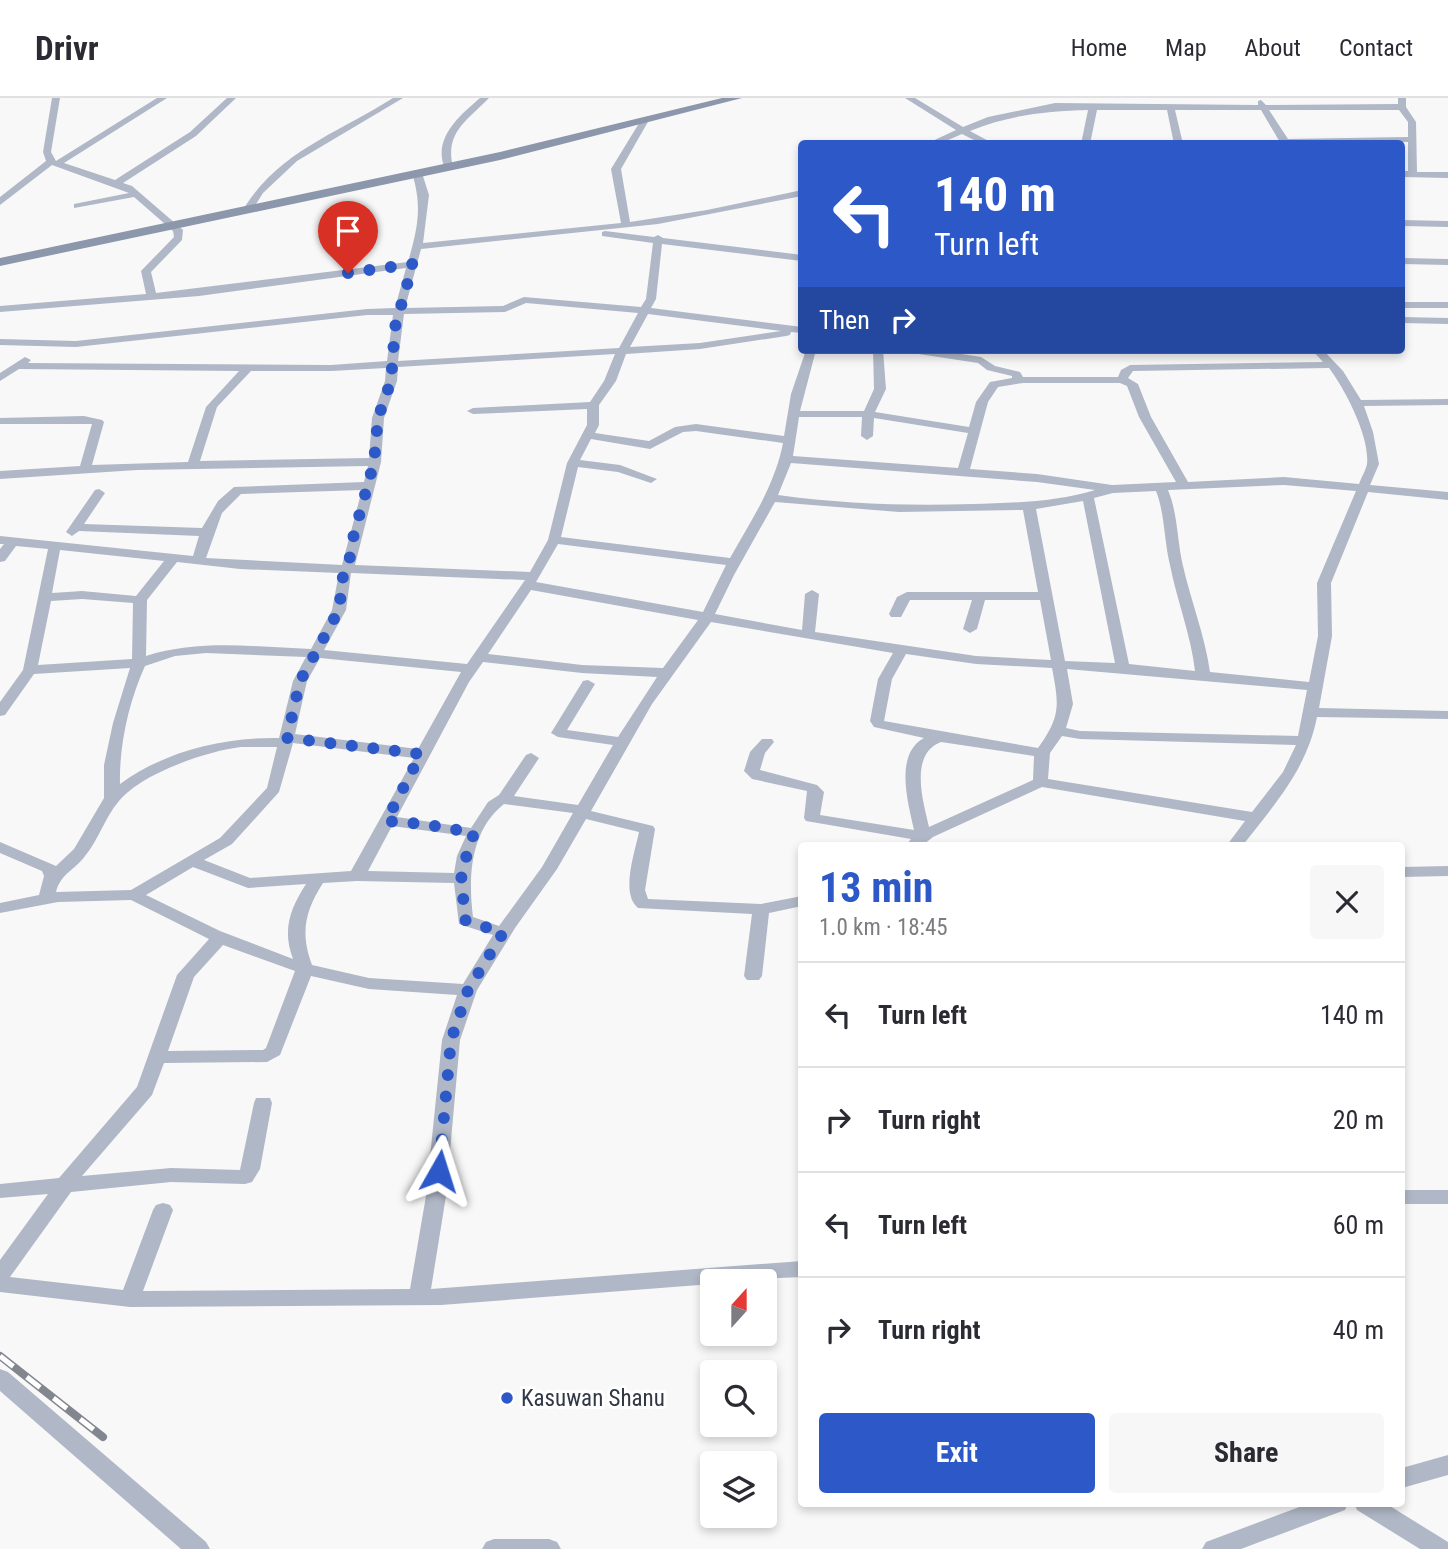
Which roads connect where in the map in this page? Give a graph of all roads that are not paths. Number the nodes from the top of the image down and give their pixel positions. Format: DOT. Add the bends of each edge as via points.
graph roads {
  1 [pos="56,98"];
  2 [pos="163,98"];
  3 [pos="232,98"];
  4 [pos="399,98"];
  5 [pos="485,98"];
  6 [pos="736,98"];
  7 [pos="909,98"];
  8 [pos="1086,98"];
  9 [pos="1108,98"];
  10 [pos="1257,98"];
  11 [pos="1402,102"];
  12 [pos="1047,108"];
  13 [pos="1265,108"];
  14 [pos="1098,109"];
  15 [pos="1171,110"];
  16 [pos="645,120"];
  17 [pos="961,130"];
  18 [pos="1414,139"];
  19 [pos="939,140"];
  20 [pos="982,140"];
  21 [pos="1086,140"];
  22 [pos="1178,140"];
  23 [pos="1283,140"];
  24 [pos="1382,140"];
  25 [pos="54,163"];
  26 [pos="448,167"];
  27 [pos="417,173"];
  28 [pos="1405,174"];
  29 [pos="1413,174"];
  30 [pos="1448,175"];
  31 [pos="117,183"];
  32 [pos="0,185"];
  33 [pos="19,187"];
  34 [pos="136,194"];
  35 [pos="798,195"];
  36 [pos="0,202"];
  37 [pos="77,206"];
  38 [pos="248,210"];
  39 [pos="1405,223"];
  40 [pos="626,224"];
  41 [pos="1448,224"];
  42 [pos="173,226"];
  43 [pos="578,232"];
  44 [pos="658,238"];
  45 [pos="415,247"];
  46 [pos="798,257"];
  47 [pos="1405,261"];
  48 [pos="0,262"];
  49 [pos="1448,262"];
  50 [pos="413,264"];
  51 [pos="151,295"];
  52 [pos="1405,305"];
  53 [pos="1448,305"];
  54 [pos="0,309"];
  55 [pos="398,310"];
  56 [pos="645,312"];
  57 [pos="1405,320"];
  58 [pos="1448,321"];
  59 [pos="798,330"];
  60 [pos="798,331"];
  61 [pos="0,342"];
  62 [pos="43,345"];
  63 [pos="624,351"];
  64 [pos="810,354"];
  65 [pos="878,354"];
  66 [pos="940,354"];
  67 [pos="1321,354"];
  68 [pos="391,364"];
  69 [pos="1331,365"];
  70 [pos="17,366"];
  71 [pos="247,369"];
  72 [pos="0,379"];
  73 [pos="1019,380"];
  74 [pos="1122,380"];
  75 [pos="1358,402"];
  76 [pos="1448,402"];
  77 [pos="593,405"];
  78 [pos="473,411"];
  79 [pos="795,414"];
  80 [pos="868,414"];
  81 [pos="0,421"];
  82 [pos="974,431"];
  83 [pos="588,435"];
  84 [pos="867,436"];
  85 [pos="788,440"];
  86 [pos="786,459"];
  87 [pos="374,462"];
  88 [pos="573,463"];
  89 [pos="192,465"];
  90 [pos="85,469"];
  91 [pos="963,472"];
  92 [pos="0,475"];
  93 [pos="651,479"];
  94 [pos="1183,484"];
  95 [pos="368,486"];
  96 [pos="1160,486"];
  97 [pos="1366,486"];
  98 [pos="1112,489"];
  99 [pos="99,493"];
  100 [pos="1448,496"];
  101 [pos="1088,497"];
  102 [pos="771,498"];
  103 [pos="1029,506"];
  104 [pos="75,527"];
  105 [pos="205,532"];
  106 [pos="554,540"];
  107 [pos="7,541"];
  108 [pos="59,545"];
  109 [pos="0,558"];
  110 [pos="173,559"];
  111 [pos="198,562"];
  112 [pos="735,562"];
  113 [pos="348,568"];
  114 [pos="531,580"];
  115 [pos="812,594"];
  116 [pos="1046,596"];
  117 [pos="44,597"];
  118 [pos="979,598"];
  119 [pos="140,600"];
  120 [pos="896,614"];
  121 [pos="707,617"];
  122 [pos="970,629"];
  123 [pos="808,634"];
  124 [pos="901,650"];
  125 [pos="314,653"];
  126 [pos="139,663"];
  127 [pos="474,663"];
  128 [pos="1060,664"];
  129 [pos="1122,668"];
  130 [pos="30,670"];
  131 [pos="668,673"];
  132 [pos="1203,675"];
  133 [pos="588,684"];
  134 [pos="1315,687"];
  135 [pos="0,712"];
  136 [pos="1311,712"];
  137 [pos="1448,715"];
  138 [pos="1058,731"];
  139 [pos="940,737"];
  140 [pos="286,740"];
  141 [pos="1306,741"];
  142 [pos="621,742"];
  143 [pos="767,742"];
  144 [pos="1042,753"];
  145 [pos="421,754"];
  146 [pos="531,758"];
  147 [pos="1040,782"];
  148 [pos="112,798"];
  149 [pos="504,799"];
  150 [pos="583,811"];
  151 [pos="1257,818"];
  152 [pos="386,821"];
  153 [pos="474,833"];
  154 [pos="919,841"];
  155 [pos="1237,842"];
  156 [pos="0,847"];
  157 [pos="191,861"];
  158 [pos="1448,871"];
  159 [pos="1405,872"];
  160 [pos="52,876"];
  161 [pos="357,876"];
  162 [pos="460,878"];
  163 [pos="317,880"];
  164 [pos="134,895"];
  165 [pos="46,900"];
  166 [pos="798,902"];
  167 [pos="0,908"];
  168 [pos="761,909"];
  169 [pos="503,933"];
  170 [pos="219,939"];
  171 [pos="305,968"];
  172 [pos="753,976"];
  173 [pos="468,990"];
  174 [pos="158,1057"];
  175 [pos="263,1103"];
  176 [pos="66,1183"];
  177 [pos="0,1191"];
  178 [pos="1405,1197"];
  179 [pos="1448,1197"];
  180 [pos="163,1210"];
  181 [pos="798,1269"];
  182 [pos="0,1276"];
  183 [pos="0,1284"];
  184 [pos="419,1297"];
  185 [pos="130,1299"];
  186 [pos="0,1378"];
  187 [pos="1448,1465"];
  188 [pos="1405,1477"];
  189 [pos="1326,1507"];
  190 [pos="1372,1507"];
  191 [pos="198,1549"];
  192 [pos="494,1549"];
  193 [pos="549,1549"];
  194 [pos="1214,1549"];
  195 [pos="1440,1549"];
  1 -- 25 [label="street" via="47,152"];
  2 -- 25 [label="street"];
  3 -- 31 [label="street" via="185,138"];
  4 -- 38 [label="street" via="276,174"];
  5 -- 26 [label="street" via="456,123 445,155"];
  6 -- 16 [label="street"];
  7 -- 17 [label="street"];
  8 -- 12 [label="street"];
  9 -- 14 [label="street"];
  10 -- 13 [label="street"];
  11 -- 13 [label="street"];
  11 -- 18 [label="street"];
  12 -- 14 [label="street"];
  12 -- 17 [label="street"];
  13 -- 15 [label="street"];
  13 -- 23 [label="street"];
  14 -- 15 [label="street"];
  14 -- 21 [label="street"];
  15 -- 22 [label="street"];
  16 -- 26 [label="street"];
  16 -- 40 [label="street" via="616,169"];
  17 -- 19 [label="street"];
  17 -- 20 [label="street"];
  18 -- 24 [label="street"];
  18 -- 29 [label="street"];
  25 -- 31 [label="street"];
  25 -- 33 [label="street"];
  26 -- 27 [label="street"];
  27 -- 38 [label="street"];
  27 -- 45 [label="street" via="424,195"];
  28 -- 29 [label="street"];
  29 -- 30 [label="street"];
  31 -- 34 [label="street"];
  32 -- 33 [label="street"];
  33 -- 36 [label="street"];
  34 -- 37 [label="street"];
  34 -- 42 [label="street"];
  35 -- 40 [label="street" via="738,209"];
  38 -- 42 [label="street"];
  39 -- 41 [label="street"];
  40 -- 43 [label="street"];
  42 -- 48 [label="street"];
  42 -- 51 [label="street" via="179,238 146,271"];
  43 -- 44 [label="street"];
  43 -- 45 [label="street"];
  44 -- 46 [label="street"];
  44 -- 56 [label="street" via="651,299"];
  45 -- 50 [label="street"];
  47 -- 49 [label="street"];
  50 -- 51 [label="street" via="200,293"];
  50 -- 55 [label="street"];
  51 -- 54 [label="street"];
  52 -- 53 [label="street"];
  55 -- 56 [label="street" via="505,309 524,300"];
  55 -- 62 [label="street"];
  55 -- 68 [label="street"];
  56 -- 59 [label="street"];
  56 -- 63 [label="street"];
  57 -- 58 [label="street"];
  60 -- 63 [label="street" via="700,346"];
  61 -- 62 [label="street"];
  62 -- 70 [label="street"];
  63 -- 68 [label="street"];
  63 -- 77 [label="street"];
  64 -- 79 [label="street"];
  65 -- 80 [label="street" via="880,389"];
  66 -- 73 [label="street" via="981,360 991,368 1016,374"];
  67 -- 69 [label="street"];
  68 -- 71 [label="street"];
  68 -- 87 [label="street" via="391,381 374,438"];
  69 -- 74 [label="street" via="1130,368"];
  69 -- 75 [label="street"];
  70 -- 71 [label="street"];
  70 -- 72 [label="street"];
  71 -- 89 [label="street" via="211,408"];
  73 -- 74 [label="street"];
  73 -- 82 [label="street" via="992,386"];
  74 -- 94 [label="street" via="1132,383 1145,417"];
  75 -- 76 [label="street"];
  75 -- 97 [label="street" via="1373,464"];
  77 -- 78 [label="street"];
  77 -- 83 [label="street"];
  79 -- 80 [label="street"];
  79 -- 85 [label="street"];
  80 -- 82 [label="street"];
  80 -- 84 [label="street"];
  81 -- 90 [label="street" via="98,422"];
  82 -- 91 [label="street"];
  83 -- 85 [label="street" via="650,445 684,428"];
  83 -- 88 [label="street"];
  85 -- 86 [label="street"];
  86 -- 91 [label="street"];
  86 -- 102 [label="street"];
  87 -- 89 [label="street"];
  87 -- 95 [label="street"];
  88 -- 93 [label="street" via="620,469"];
  88 -- 106 [label="street"];
  89 -- 90 [label="street"];
  90 -- 92 [label="street"];
  91 -- 98 [label="street"];
  94 -- 96 [label="street"];
  94 -- 97 [label="street" via="1284,481"];
  95 -- 105 [label="street" via="238,490"];
  95 -- 113 [label="street"];
  96 -- 98 [label="street"];
  96 -- 132 [label="street" via="1167,500 1176,564 1200,645"];
  97 -- 100 [label="street"];
  97 -- 134 [label="street" via="1324,583 1325,636"];
  98 -- 101 [label="street"];
  99 -- 104 [label="street"];
  101 -- 103 [label="street"];
  101 -- 129 [label="street"];
  102 -- 103 [label="street" via="896,511"];
  102 -- 112 [label="street"];
  103 -- 116 [label="street"];
  104 -- 105 [label="street"];
  104 -- 108 [label="street"];
  105 -- 111 [label="street"];
  106 -- 112 [label="street"];
  106 -- 114 [label="street"];
  107 -- 108 [label="street"];
  107 -- 109 [label="street"];
  108 -- 110 [label="street"];
  108 -- 117 [label="street"];
  110 -- 111 [label="street"];
  110 -- 119 [label="street"];
  111 -- 113 [label="street"];
  112 -- 121 [label="street"];
  113 -- 114 [label="street"];
  113 -- 125 [label="street" via="339,610"];
  114 -- 121 [label="street"];
  114 -- 127 [label="street"];
  115 -- 123 [label="street"];
  116 -- 118 [label="street"];
  116 -- 128 [label="street"];
  117 -- 119 [label="street"];
  117 -- 130 [label="street"];
  118 -- 120 [label="street" via="908,596"];
  118 -- 122 [label="street"];
  119 -- 126 [label="street"];
  121 -- 123 [label="street"];
  121 -- 131 [label="street"];
  123 -- 124 [label="street"];
  124 -- 128 [label="street"];
  124 -- 139 [label="street" via="885,680 877,722"];
  125 -- 126 [label="street" via="206,649 173,652"];
  125 -- 127 [label="street"];
  125 -- 140 [label="street" via="300,681"];
  126 -- 130 [label="street"];
  126 -- 148 [label="street" via="120,723 112,765"];
  127 -- 131 [label="street"];
  127 -- 145 [label="street"];
  128 -- 129 [label="street"];
  128 -- 138 [label="street" via="1066,704"];
  129 -- 132 [label="street"];
  130 -- 135 [label="street"];
  131 -- 142 [label="street"];
  132 -- 134 [label="street"];
  133 -- 142 [label="street" via="558,733"];
  134 -- 136 [label="street"];
  136 -- 137 [label="street"];
  136 -- 141 [label="street"];
  138 -- 141 [label="street"];
  138 -- 144 [label="street"];
  139 -- 144 [label="street"];
  139 -- 154 [label="street" via="923,745 916,755"];
  140 -- 145 [label="street"];
  140 -- 148 [label="street" via="225,745 159,769"];
  140 -- 157 [label="street" via="274,789 226,841"];
  141 -- 151 [label="street" via="1290,773"];
  142 -- 150 [label="street"];
  143 -- 154 [label="street" via="752,771 812,788 816,792 812,818"];
  144 -- 147 [label="street"];
  145 -- 152 [label="street"];
  146 -- 149 [label="street"];
  147 -- 151 [label="street"];
  147 -- 154 [label="street"];
  148 -- 160 [label="street" via="82,852 71,866"];
  149 -- 150 [label="street"];
  149 -- 153 [label="street" via="494,803"];
  150 -- 168 [label="street" via="647,829 637,890 644,904"];
  150 -- 169 [label="street"];
  151 -- 155 [label="street"];
  152 -- 153 [label="street"];
  152 -- 161 [label="street"];
  153 -- 162 [label="street"];
  156 -- 160 [label="street" via="48,869"];
  157 -- 163 [label="street" via="248,883"];
  157 -- 164 [label="street"];
  158 -- 159 [label="street"];
  160 -- 165 [label="street"];
  161 -- 162 [label="street"];
  161 -- 163 [label="street"];
  162 -- 169 [label="street" via="465,920"];
  163 -- 171 [label="street" via="293,927"];
  164 -- 165 [label="street"];
  164 -- 170 [label="street"];
  165 -- 167 [label="street"];
  166 -- 168 [label="street"];
  168 -- 172 [label="street"];
  169 -- 173 [label="street"];
  170 -- 171 [label="street"];
  170 -- 174 [label="street" via="187,975"];
  171 -- 173 [label="street" via="357,981"];
  171 -- 174 [label="street" via="274,1051 267,1056"];
  173 -- 184 [label="street" via="451,1040 436,1196"];
  174 -- 176 [label="street" via="145,1090"];
  175 -- 176 [label="street" via="245,1177 171,1175"];
  176 -- 177 [label="street"];
  176 -- 182 [label="street"];
  178 -- 179 [label="street"];
  180 -- 185 [label="street"];
  181 -- 184 [label="street"];
  183 -- 185 [label="street"];
  184 -- 185 [label="street"];
  186 -- 191 [label="street"];
  187 -- 188 [label="street"];
  189 -- 194 [label="street"];
  190 -- 195 [label="street"];
  192 -- 193 [label="street"];
}
